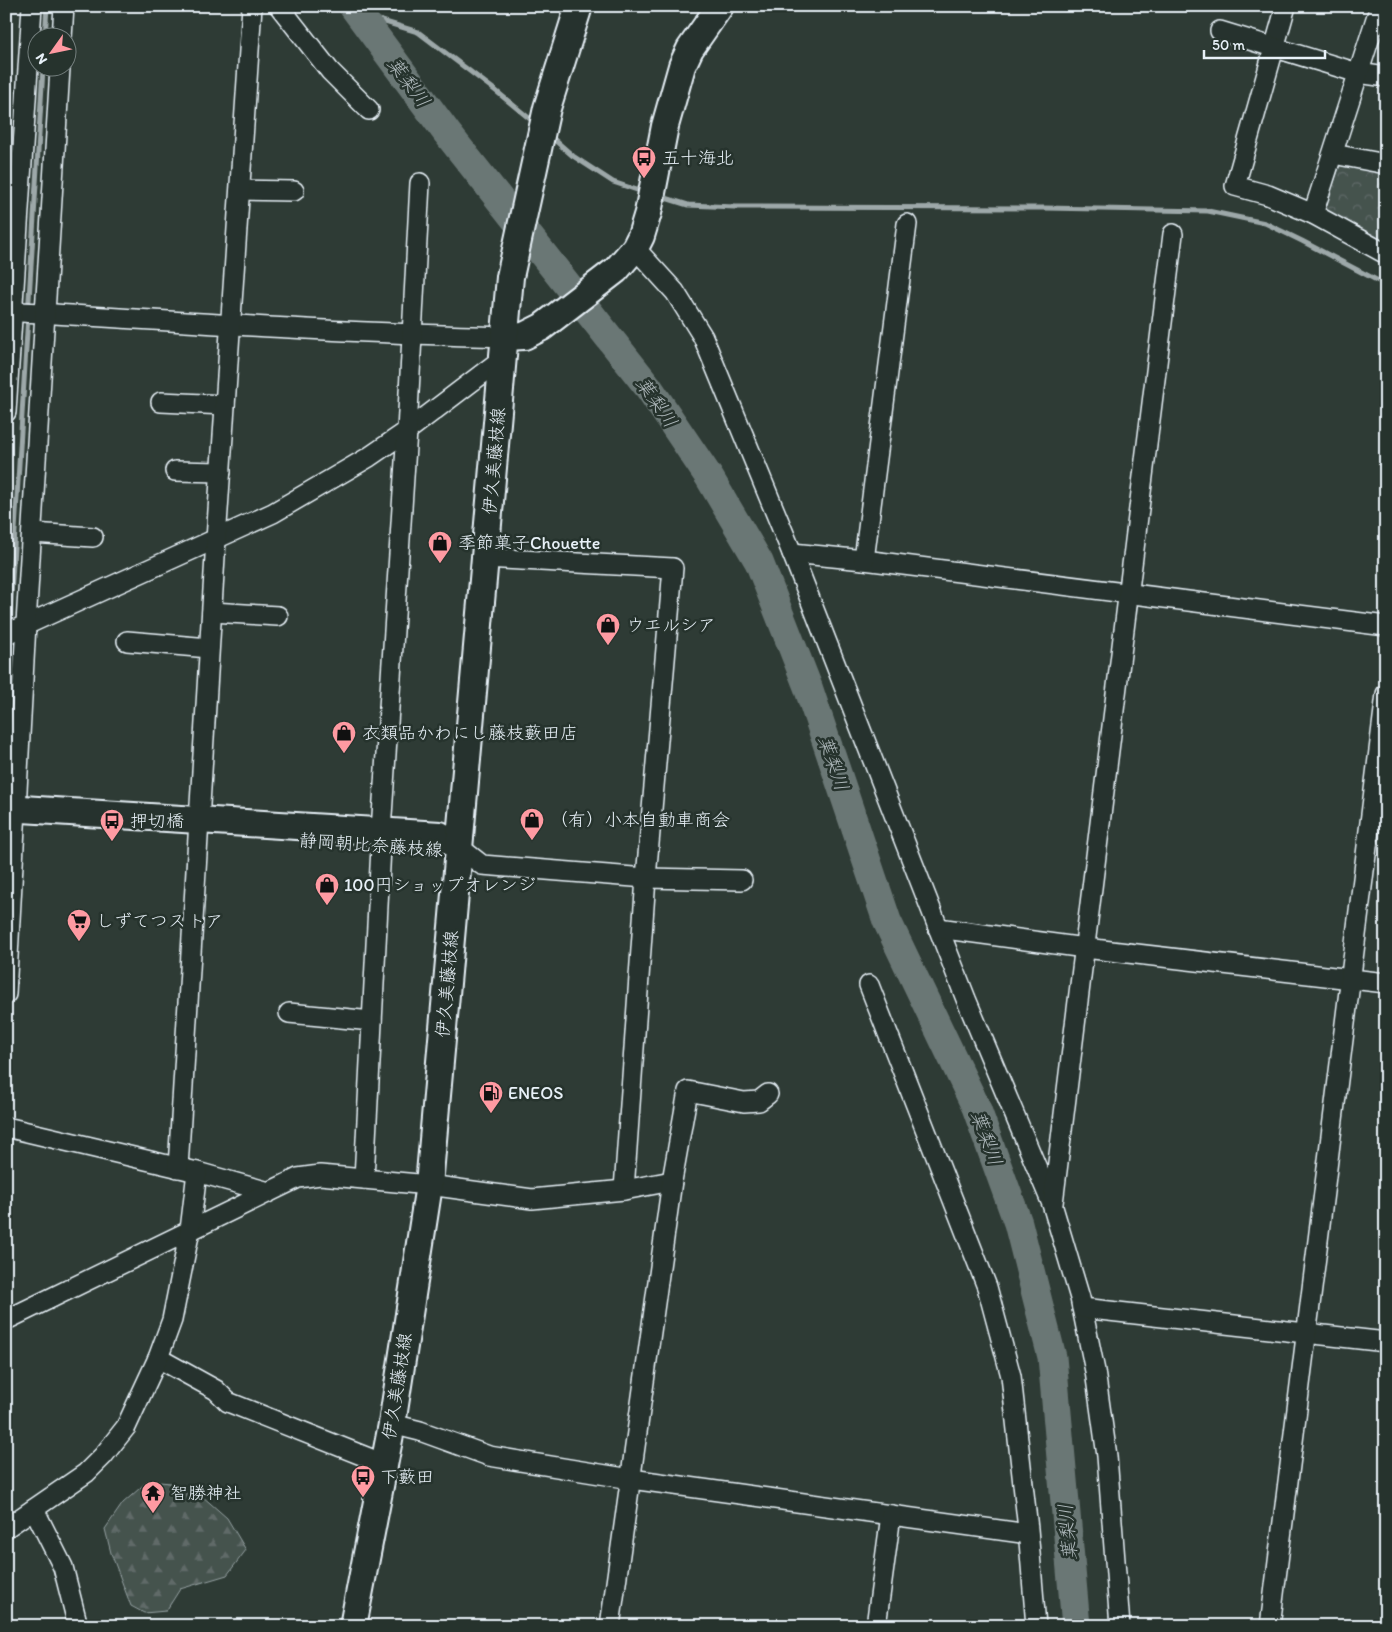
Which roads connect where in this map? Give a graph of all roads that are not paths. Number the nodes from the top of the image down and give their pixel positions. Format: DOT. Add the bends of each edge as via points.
graph roads {
  1 [pos="32,6"];
  2 [pos="64,6"];
  3 [pos="252,6"];
  4 [pos="279,6"];
  5 [pos="579,6"];
  6 [pos="720,6"];
  7 [pos="1286,6"];
  8 [pos="1380,6"];
  9 [pos="63,28"];
  10 [pos="1220,31"];
  11 [pos="1274,47"];
  12 [pos="1358,73"];
  13 [pos="1386,77"];
  14 [pos="59,78"];
  15 [pos="369,110"];
  16 [pos="1333,154"];
  17 [pos="1386,164"];
  18 [pos="420,183"];
  19 [pos="240,190"];
  20 [pos="294,191"];
  21 [pos="1313,214"];
  22 [pos="907,224"];
  23 [pos="1173,234"];
  24 [pos="635,248"];
  25 [pos="1386,254"];
  26 [pos="9,312"];
  27 [pos="45,313"];
  28 [pos="230,326"];
  29 [pos="413,335"];
  30 [pos="504,348"];
  31 [pos="161,402"];
  32 [pos="225,404"];
  33 [pos="6,412"];
  34 [pos="407,431"];
  35 [pos="175,471"];
  36 [pos="221,472"];
  37 [pos="32,533"];
  38 [pos="93,537"];
  39 [pos="216,540"];
  40 [pos="792,553"];
  41 [pos="485,558"];
  42 [pos="864,560"];
  43 [pos="1127,594"];
  44 [pos="212,612"];
  45 [pos="278,616"];
  46 [pos="26,624"];
  47 [pos="1386,626"];
  48 [pos="6,634"];
  49 [pos="127,641"];
  50 [pos="210,648"];
  51 [pos="1386,694"];
  52 [pos="12,814"];
  53 [pos="199,826"];
  54 [pos="381,839"];
  55 [pos="459,847"];
  56 [pos="646,878"];
  57 [pos="742,880"];
  58 [pos="938,928"];
  59 [pos="1085,948"];
  60 [pos="1351,978"];
  61 [pos="1386,983"];
  62 [pos="869,985"];
  63 [pos="6,994"];
  64 [pos="289,1013"];
  65 [pos="372,1021"];
  66 [pos="768,1094"];
  67 [pos="6,1127"];
  68 [pos="178,1168"];
  69 [pos="197,1172"];
  70 [pos="364,1179"];
  71 [pos="672,1181"];
  72 [pos="429,1185"];
  73 [pos="624,1190"];
  74 [pos="269,1192"];
  75 [pos="1052,1204"];
  76 [pos="190,1230"];
  77 [pos="1082,1308"];
  78 [pos="6,1320"];
  79 [pos="1306,1333"];
  80 [pos="1386,1342"];
  81 [pos="158,1358"];
  82 [pos="392,1424"];
  83 [pos="384,1464"];
  84 [pos="631,1479"];
  85 [pos="34,1509"];
  86 [pos="891,1515"];
  87 [pos="6,1528"];
  88 [pos="1028,1534"];
  89 [pos="78,1626"];
  90 [pos="353,1626"];
  91 [pos="610,1626"];
  92 [pos="876,1626"];
  93 [pos="1036,1626"];
  94 [pos="1120,1626"];
  95 [pos="1270,1626"];
  1 -- 26 [label="street"];
  2 -- 9 [label="street"];
  3 -- 19 [label="street"];
  4 -- 15 [label="street" via="330,71"];
  5 -- 30 [label="main road, 伊久美藤枝線" via="547,108 510,276"];
  6 -- 24 [label="main road" via="682,66 665,126 648,214"];
  7 -- 11 [label="street"];
  8 -- 12 [label="street"];
  10 -- 11 [label="street"];
  11 -- 12 [label="street"];
  11 -- 21 [label="street" via="1235,186 1268,195"];
  12 -- 13 [label="street"];
  12 -- 16 [label="street"];
  14 -- 27 [label="street"];
  16 -- 17 [label="street"];
  16 -- 21 [label="street"];
  18 -- 29 [label="street"];
  19 -- 20 [label="street"];
  19 -- 28 [label="street"];
  21 -- 25 [label="street"];
  22 -- 42 [label="street"];
  23 -- 43 [label="street"];
  24 -- 30 [label="main road" via="616,270 542,327"];
  24 -- 40 [label="street" via="675,292 702,337"];
  26 -- 27 [label="street"];
  26 -- 33 [label="street"];
  27 -- 28 [label="street"];
  27 -- 37 [label="street"];
  28 -- 29 [label="street"];
  28 -- 32 [label="street"];
  29 -- 30 [label="street"];
  29 -- 34 [label="street"];
  30 -- 34 [label="street"];
  30 -- 41 [label="main road, 伊久美藤枝線"];
  31 -- 32 [label="street"];
  32 -- 36 [label="street"];
  34 -- 39 [label="street" via="273,513"];
  34 -- 54 [label="street"];
  35 -- 36 [label="street"];
  36 -- 39 [label="street"];
  37 -- 38 [label="street"];
  37 -- 46 [label="street"];
  39 -- 44 [label="street"];
  39 -- 46 [label="street"];
  40 -- 42 [label="street"];
  40 -- 58 [label="street"];
  41 -- 55 [label="main road, 伊久美藤枝線"];
  41 -- 56 [label="street" via="673,568"];
  42 -- 43 [label="street"];
  43 -- 47 [label="street"];
  43 -- 59 [label="street"];
  44 -- 45 [label="street"];
  44 -- 50 [label="street"];
  46 -- 48 [label="street"];
  46 -- 52 [label="street"];
  49 -- 50 [label="street"];
  50 -- 53 [label="street"];
  51 -- 60 [label="street"];
  52 -- 53 [label="main road, 静岡朝比奈藤枝線"];
  52 -- 63 [label="street"];
  53 -- 54 [label="main road, 静岡朝比奈藤枝線"];
  53 -- 68 [label="street"];
  54 -- 55 [label="main road, 静岡朝比奈藤枝線" via="444,853"];
  54 -- 65 [label="street"];
  55 -- 56 [label="street" via="482,865"];
  55 -- 72 [label="main road, 伊久美藤枝線"];
  56 -- 57 [label="street"];
  56 -- 73 [label="street"];
  58 -- 59 [label="street"];
  58 -- 75 [label="street"];
  59 -- 60 [label="street"];
  59 -- 75 [label="street"];
  60 -- 61 [label="street"];
  60 -- 79 [label="street"];
  62 -- 88 [label="street" via="988,1287 1011,1376"];
  64 -- 65 [label="street"];
  65 -- 70 [label="street"];
  66 -- 71 [label="street" via="759,1101 744,1102 688,1091"];
  67 -- 68 [label="street"];
  68 -- 69 [label="street"];
  69 -- 74 [label="street"];
  69 -- 76 [label="street"];
  70 -- 72 [label="street"];
  70 -- 74 [label="street" via="320,1175 298,1178"];
  71 -- 73 [label="street"];
  71 -- 84 [label="street"];
  72 -- 73 [label="street" via="532,1199"];
  72 -- 82 [label="main road, 伊久美藤枝線"];
  74 -- 76 [label="street"];
  75 -- 77 [label="street"];
  76 -- 78 [label="street"];
  76 -- 81 [label="street" via="172,1320"];
  77 -- 79 [label="street"];
  77 -- 94 [label="street" via="1107,1456"];
  79 -- 80 [label="street"];
  79 -- 95 [label="street"];
  81 -- 83 [label="street" via="216,1390 228,1402"];
  81 -- 85 [label="street" via="126,1427 103,1456 86,1473"];
  82 -- 83 [label="main road, 伊久美藤枝線"];
  82 -- 84 [label="street" via="489,1456"];
  83 -- 90 [label="main road, 伊久美藤枝線"];
  84 -- 86 [label="street"];
  84 -- 91 [label="street"];
  85 -- 87 [label="street"];
  85 -- 89 [label="street" via="63,1567"];
  86 -- 88 [label="street"];
  86 -- 92 [label="street"];
  88 -- 93 [label="street"];
}
